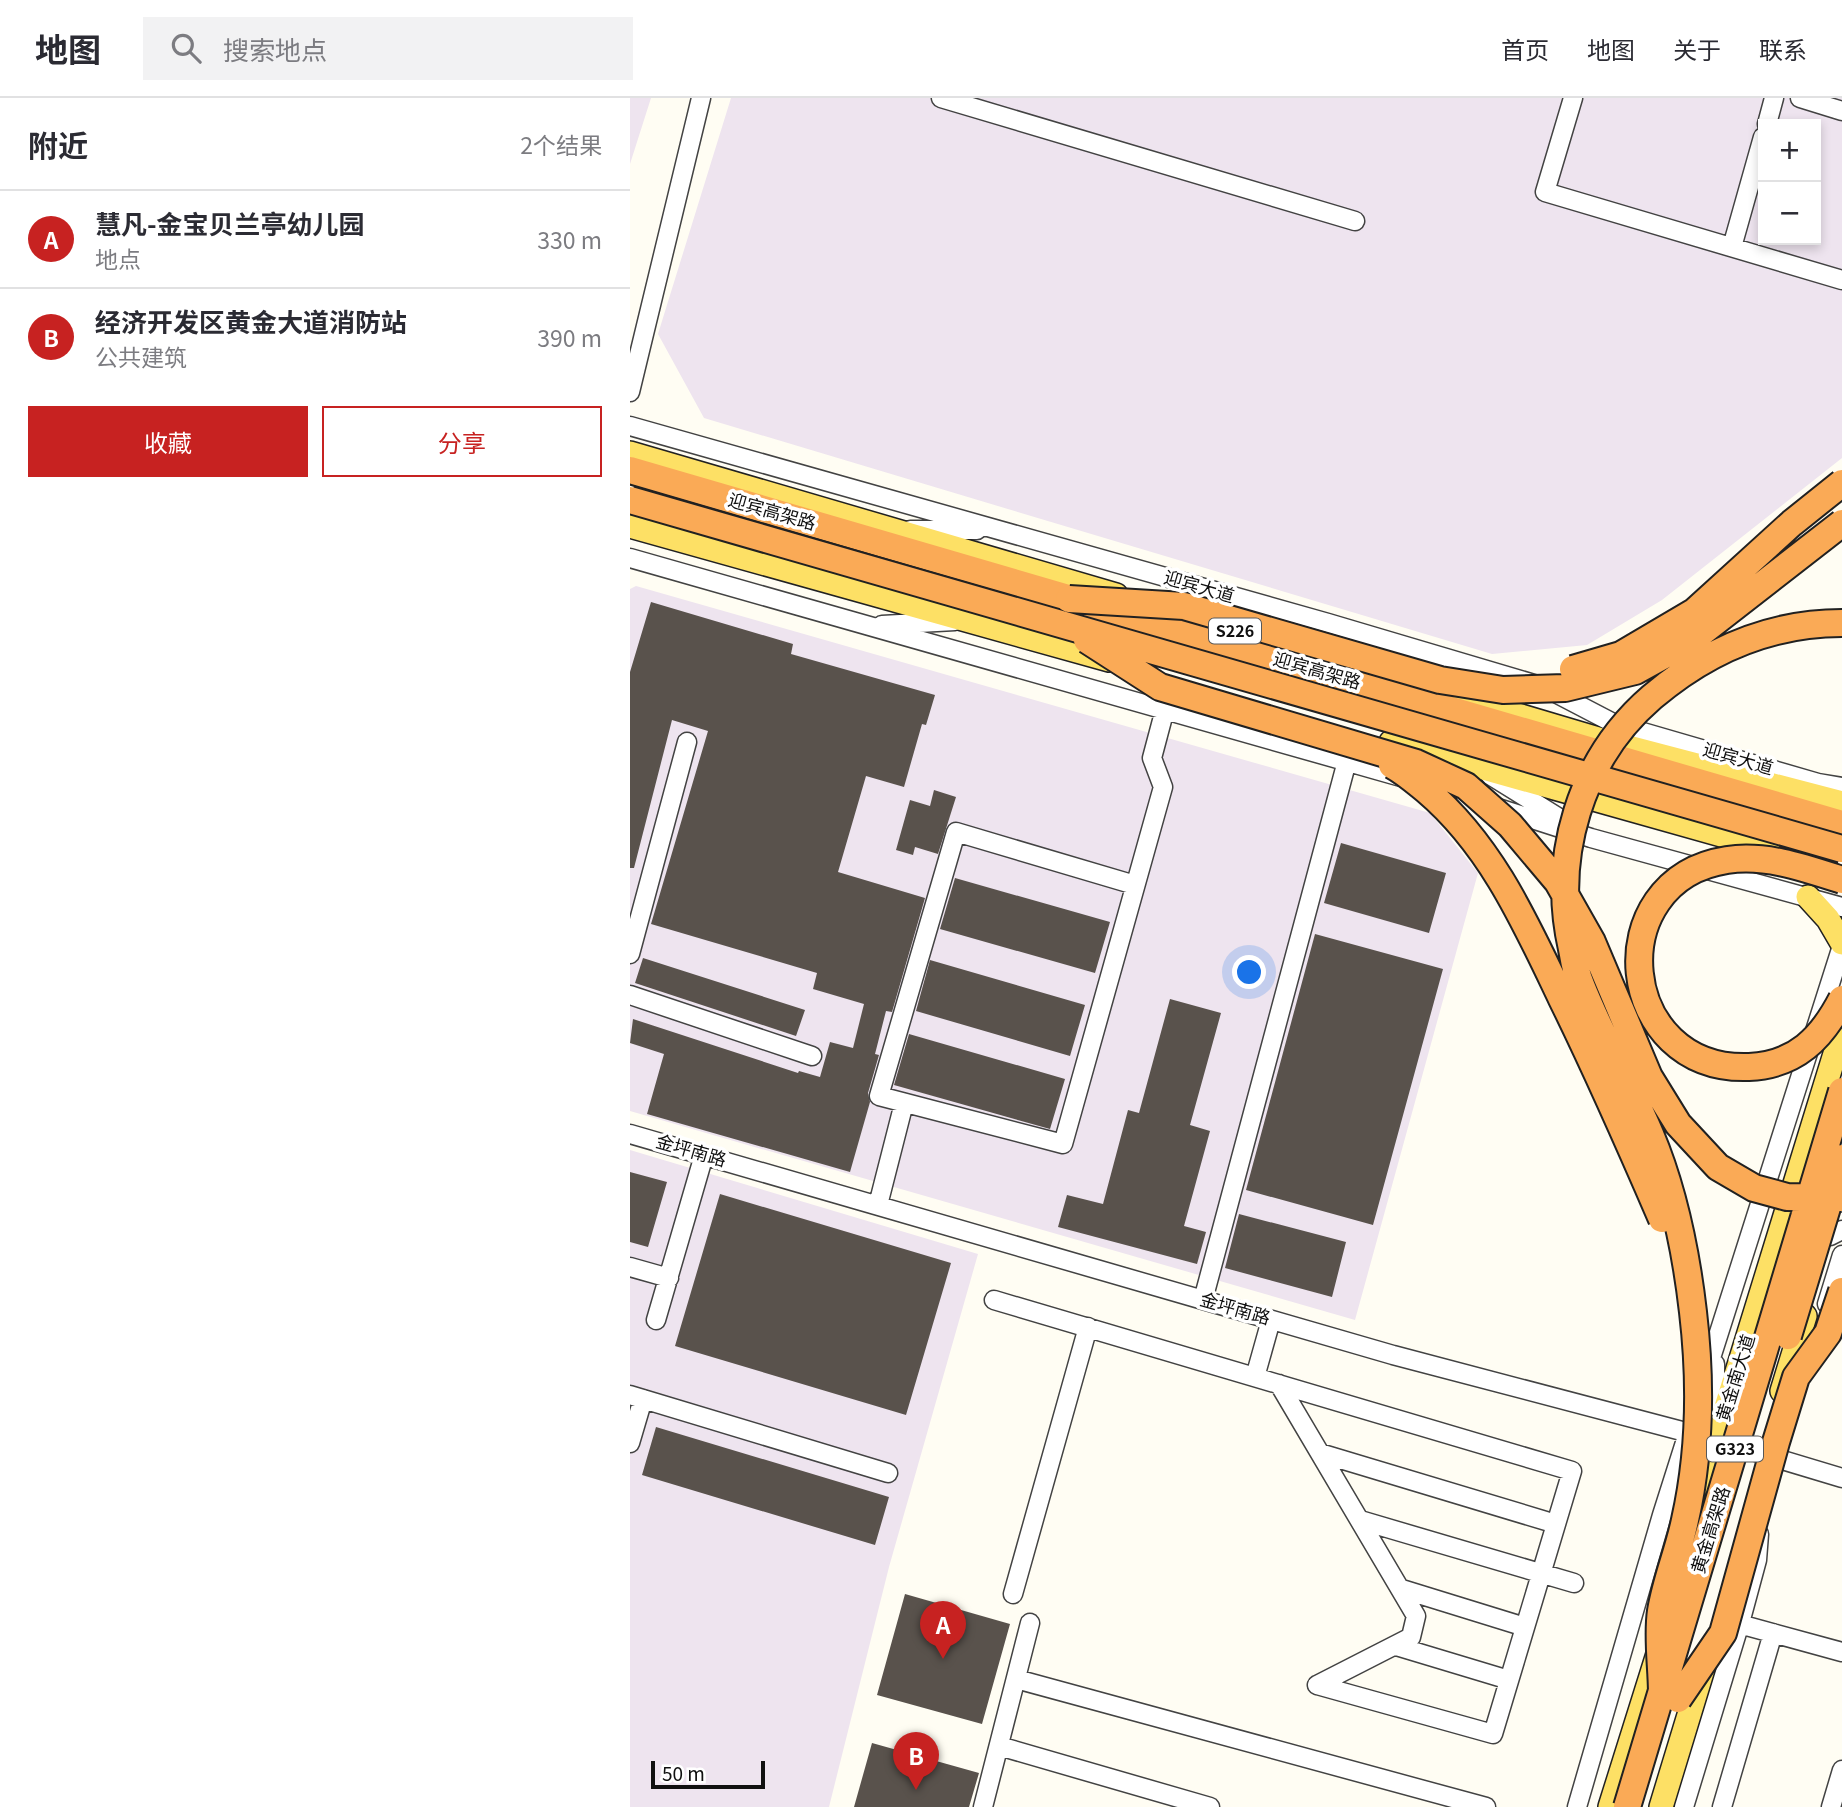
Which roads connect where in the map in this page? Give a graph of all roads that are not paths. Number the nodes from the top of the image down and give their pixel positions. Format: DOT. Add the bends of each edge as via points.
graph roads {
  1 [pos="701,98"];
  2 [pos="941,98"];
  3 [pos="1573,98"];
  4 [pos="1774,98"];
  5 [pos="1800,98"];
  6 [pos="1842,111"];
  7 [pos="1768,119"];
  8 [pos="1758,155"];
  9 [pos="1355,221"];
  10 [pos="1732,247"];
  11 [pos="1842,280"];
  12 [pos="630,392"];
  13 [pos="630,426"];
  14 [pos="630,453"];
  15 [pos="630,470"];
  16 [pos="1842,483"];
  17 [pos="630,500"];
  18 [pos="1842,523"];
  19 [pos="630,526"];
  20 [pos="894,530"];
  21 [pos="998,530"];
  22 [pos="630,558"];
  23 [pos="1069,598"];
  24 [pos="973,620"];
  25 [pos="1842,622"];
  26 [pos="1062,624"];
  27 [pos="868,625"];
  28 [pos="1440,680"];
  29 [pos="1165,709"];
  30 [pos="687,742"];
  31 [pos="1349,752"];
  32 [pos="1478,768"];
  33 [pos="1842,787"];
  34 [pos="1842,803"];
  35 [pos="1842,824"];
  36 [pos="1591,838"];
  37 [pos="1842,849"];
  38 [pos="1842,869"];
  39 [pos="1842,880"];
  40 [pos="1135,885"];
  41 [pos="1808,897"];
  42 [pos="1842,907"];
  43 [pos="1842,944"];
  44 [pos="630,954"];
  45 [pos="630,995"];
  46 [pos="1842,999"];
  47 [pos="1842,1031"];
  48 [pos="812,1056"];
  49 [pos="1842,1091"];
  50 [pos="904,1102"];
  51 [pos="630,1133"];
  52 [pos="704,1155"];
  53 [pos="1842,1158"];
  54 [pos="1842,1199"];
  55 [pos="878,1205"];
  56 [pos="1836,1233"];
  57 [pos="1842,1255"];
  58 [pos="630,1267"];
  59 [pos="668,1278"];
  60 [pos="1842,1291"];
  61 [pos="994,1300"];
  62 [pos="1203,1300"];
  63 [pos="1842,1309"];
  64 [pos="656,1320"];
  65 [pos="1270,1320"];
  66 [pos="1694,1320"];
  67 [pos="1088,1327"];
  68 [pos="1828,1333"];
  69 [pos="1715,1347"];
  70 [pos="1255,1377"];
  71 [pos="1279,1384"];
  72 [pos="637,1397"];
  73 [pos="1688,1433"];
  74 [pos="1716,1440"];
  75 [pos="630,1443"];
  76 [pos="1320,1453"];
  77 [pos="1772,1456"];
  78 [pos="888,1473"];
  79 [pos="1842,1478"];
  80 [pos="1662,1515"];
  81 [pos="1360,1520"];
  82 [pos="1556,1524"];
  83 [pos="1541,1574"];
  84 [pos="1574,1583"];
  85 [pos="1402,1589"];
  86 [pos="1013,1594"];
  87 [pos="1729,1621"];
  88 [pos="1030,1623"];
  89 [pos="1525,1626"];
  90 [pos="1773,1633"];
  91 [pos="1396,1646"];
  92 [pos="1842,1652"];
  93 [pos="1016,1679"];
  94 [pos="1509,1680"];
  95 [pos="1670,1696"];
  96 [pos="999,1746"];
  97 [pos="1842,1770"];
  98 [pos="983,1807"];
  99 [pos="1210,1807"];
  100 [pos="1486,1807"];
  101 [pos="1577,1807"];
  102 [pos="1610,1807"];
  103 [pos="1627,1807"];
  104 [pos="1645,1807"];
  105 [pos="1661,1807"];
  106 [pos="1684,1807"];
  107 [pos="1722,1807"];
  108 [pos="1831,1807"];
  1 -- 12 [label="street"];
  2 -- 9 [label="street"];
  3 -- 10 [label="street" via="1545,192"];
  4 -- 7 [label="street"];
  5 -- 6 [label="street"];
  8 -- 10 [label="street"];
  10 -- 11 [label="street"];
  13 -- 21 [label="street, 迎宾大道"];
  14 -- 20 [label="main road, 迎宾大道 / S226"];
  15 -- 23 [label="highway, 迎宾高架路"];
  16 -- 28 [label="highway, bridge" via="1694,612 1621,655 1525,676"];
  17 -- 26 [label="highway, 迎宾高架路, bridge"];
  18 -- 28 [label="highway, bridge" via="1693,639 1635,671 1565,688 1503,690"];
  19 -- 24 [label="main road"];
  20 -- 21 [label="street"];
  20 -- 34 [label="main road, 迎宾大道 / S226" via="1605,741"];
  21 -- 33 [label="street, 迎宾大道" via="1544,687 1615,724"];
  22 -- 27 [label="street"];
  23 -- 28 [label="highway, bridge" via="1184,606"];
  23 -- 35 [label="highway, 迎宾高架路, bridge"];
  24 -- 27 [label="street"];
  24 -- 32 [label="main road"];
  25 -- 66 [label="highway, bridge" via="1769,632 1721,650 1680,673 1614,737 1577,807 1567,849 1566,925 1580,983 1651,1136 1688,1262"];
  26 -- 31 [label="highway, bridge" via="1160,687"];
  26 -- 37 [label="highway, 迎宾高架路, bridge"];
  27 -- 29 [label="street"];
  29 -- 31 [label="street"];
  29 -- 40 [label="street" via="1152,758 1163,787"];
  30 -- 44 [label="street"];
  31 -- 36 [label="street"];
  31 -- 54 [label="highway, bridge" via="1416,763 1466,786 1510,825 1558,881 1592,942 1649,1077 1678,1124 1718,1167 1754,1188 1787,1197"];
  31 -- 62 [label="street"];
  31 -- 66 [label="highway, bridge" via="1403,771 1469,832 1492,864 1603,1082 1670,1235"];
  32 -- 36 [label="street"];
  32 -- 38 [label="main road"];
  36 -- 41 [label="street"];
  39 -- 46 [label="highway, bridge" via="1767,859 1727,860 1689,872 1666,890 1646,920 1639,955 1641,989 1654,1020 1674,1043 1700,1059 1731,1068 1766,1066 1800,1052 1829,1025"];
  40 -- 50 [label="street" via="1063,1144"];
  40 -- 50 [label="street" via="956,832 878,1096"];
  41 -- 42 [label="street"];
  41 -- 43 [label="main road"];
  43 -- 69 [label="street"];
  45 -- 48 [label="street"];
  47 -- 74 [label="main road, 黄金南大道"];
  49 -- 95 [label="highway, 黄金高架路 / G323, bridge"];
  50 -- 55 [label="street"];
  51 -- 52 [label="street, 金坪南路"];
  52 -- 55 [label="street, 金坪南路"];
  52 -- 59 [label="street"];
  53 -- 95 [label="highway, 黄金高架路 / G323, bridge"];
  54 -- 56 [label="main road"];
  55 -- 62 [label="street, 金坪南路"];
  56 -- 77 [label="main road"];
  57 -- 77 [label="street" via="1803,1379"];
  58 -- 59 [label="street"];
  59 -- 64 [label="street"];
  60 -- 68 [label="highway, bridge"];
  61 -- 67 [label="street"];
  62 -- 65 [label="street, 金坪南路"];
  63 -- 68 [label="highway, bridge"];
  65 -- 70 [label="street"];
  65 -- 73 [label="street, 金坪南路"];
  66 -- 95 [label="highway, bridge" via="1695,1459 1686,1519 1661,1613"];
  67 -- 70 [label="street"];
  67 -- 86 [label="street"];
  68 -- 95 [label="highway, bridge" via="1796,1377 1723,1633"];
  69 -- 73 [label="street"];
  69 -- 74 [label="street"];
  70 -- 71 [label="street"];
  71 -- 76 [label="street"];
  71 -- 82 [label="street" via="1572,1471"];
  72 -- 75 [label="street"];
  72 -- 78 [label="street"];
  73 -- 74 [label="street, 金坪南路"];
  73 -- 80 [label="street"];
  74 -- 77 [label="street, 金坪南路"];
  74 -- 80 [label="street"];
  74 -- 102 [label="main road, 黄金南大道" via="1670,1614"];
  76 -- 81 [label="street"];
  76 -- 82 [label="street"];
  77 -- 79 [label="street, 金坪南路"];
  77 -- 87 [label="main road"];
  77 -- 87 [label="street" via="1757,1560"];
  80 -- 101 [label="street"];
  81 -- 83 [label="street"];
  81 -- 85 [label="street"];
  82 -- 83 [label="street"];
  83 -- 84 [label="street"];
  83 -- 89 [label="street"];
  85 -- 89 [label="street"];
  85 -- 91 [label="street" via="1416,1616 1411,1637"];
  87 -- 90 [label="street"];
  87 -- 105 [label="main road"];
  87 -- 106 [label="street"];
  88 -- 93 [label="street"];
  89 -- 94 [label="street"];
  90 -- 92 [label="street"];
  90 -- 107 [label="street"];
  91 -- 94 [label="street"];
  91 -- 94 [label="street" via="1317,1685 1493,1734"];
  93 -- 96 [label="street"];
  93 -- 100 [label="street"];
  95 -- 103 [label="highway, 黄金高架路 / G323, bridge"];
  95 -- 104 [label="highway, 黄金高架路 / G323"];
  96 -- 98 [label="street"];
  96 -- 99 [label="street"];
  97 -- 108 [label="street"];
}
